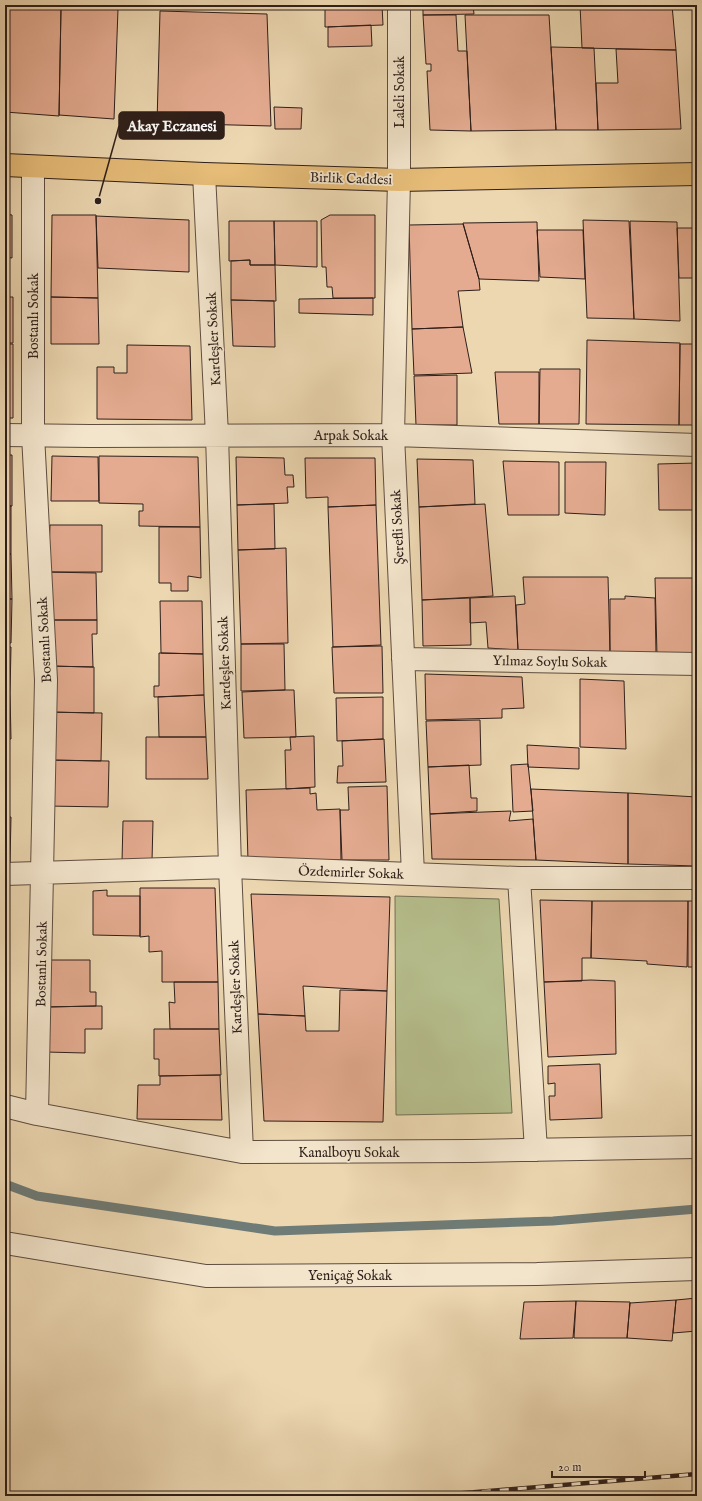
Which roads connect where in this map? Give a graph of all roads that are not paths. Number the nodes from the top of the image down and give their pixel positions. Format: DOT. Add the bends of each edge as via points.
graph roads {
  1 [pos="399,5"];
  2 [pos="5,165"];
  3 [pos="32,166"];
  4 [pos="204,174"];
  5 [pos="697,174"];
  6 [pos="399,180"];
  7 [pos="5,435"];
  8 [pos="33,435"];
  9 [pos="217,435"];
  10 [pos="392,435"];
  11 [pos="697,445"];
  12 [pos="403,658"];
  13 [pos="697,664"];
  14 [pos="230,867"];
  15 [pos="5,874"];
  16 [pos="42,874"];
  17 [pos="412,874"];
  18 [pos="519,878"];
  19 [pos="697,878"];
  20 [pos="5,1106"];
  21 [pos="37,1114"];
  22 [pos="697,1148"];
  23 [pos="536,1150"];
  24 [pos="242,1152"];
  25 [pos="5,1243"];
  26 [pos="697,1269"];
  1 -- 6 [label="street, Laleli Sokak"];
  2 -- 3 [label="main road, Birlik Caddesi"];
  3 -- 4 [label="main road, Birlik Caddesi"];
  3 -- 8 [label="street, Bostanlı Sokak"];
  4 -- 6 [label="main road, Birlik Caddesi"];
  4 -- 9 [label="street, Kardeşler Sokak"];
  5 -- 6 [label="main road, Birlik Caddesi"];
  6 -- 10 [label="street, Şerefli Sokak"];
  7 -- 8 [label="street, Arpak Sokak"];
  8 -- 9 [label="street, Arpak Sokak"];
  8 -- 16 [label="street, Bostanlı Sokak" via="46,680"];
  9 -- 10 [label="street, Arpak Sokak"];
  9 -- 14 [label="street, Kardeşler Sokak"];
  10 -- 11 [label="street, Arpak Sokak"];
  10 -- 12 [label="street, Şerefli Sokak"];
  12 -- 13 [label="street, Yılmaz Soylu Sokak"];
  12 -- 17 [label="street, Şerefli Sokak"];
  14 -- 16 [label="street, Özdemirler Sokak"];
  14 -- 17 [label="street, Özdemirler Sokak"];
  14 -- 24 [label="street, Kardeşler Sokak"];
  15 -- 16 [label="street, Özdemirler Sokak"];
  16 -- 21 [label="street, Bostanlı Sokak"];
  17 -- 18 [label="street, Özdemirler Sokak"];
  18 -- 19 [label="street, Özdemirler Sokak"];
  18 -- 23 [label="street"];
  20 -- 21 [label="street, Kanalboyu Sokak"];
  21 -- 24 [label="street, Kanalboyu Sokak"];
  22 -- 23 [label="street, Kanalboyu Sokak"];
  23 -- 24 [label="street, Kanalboyu Sokak"];
  25 -- 26 [label="street, Yeniçağ Sokak" via="206,1276 537,1274"];
}
